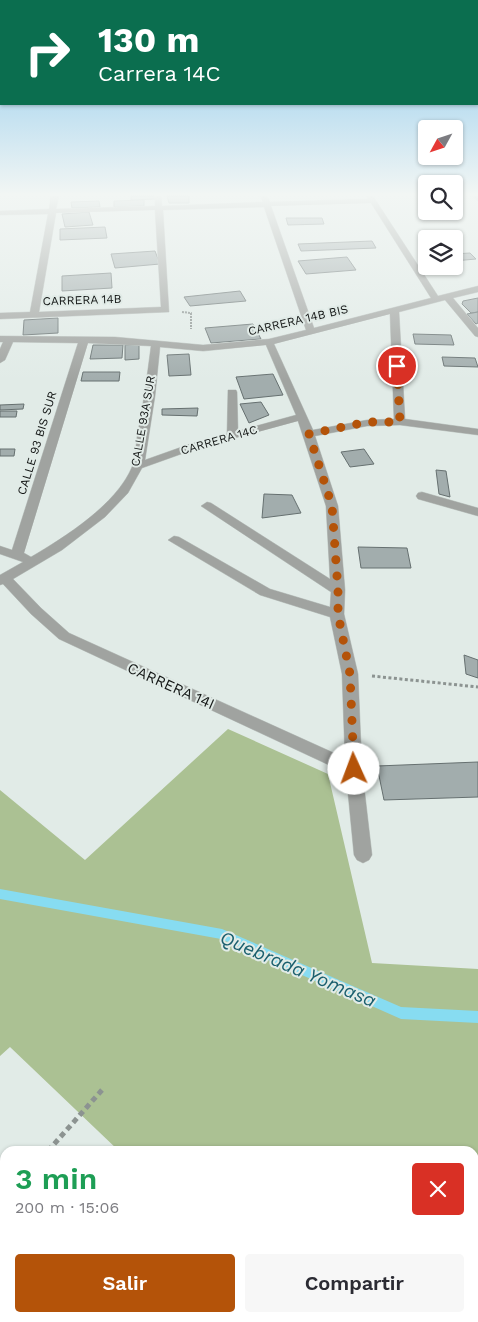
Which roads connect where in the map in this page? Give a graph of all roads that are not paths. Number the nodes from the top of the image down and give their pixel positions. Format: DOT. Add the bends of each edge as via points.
graph roads {
  1 [pos="44,258"];
  2 [pos="162,258"];
  3 [pos="286,258"];
  4 [pos="409,258"];
  5 [pos="478,289"];
  6 [pos="447,297"];
  7 [pos="436,300"];
  8 [pos="394,310"];
  9 [pos="34,314"];
  10 [pos="0,316"];
  11 [pos="311,331"];
  12 [pos="478,334"];
  13 [pos="5,339"];
  14 [pos="84,340"];
  15 [pos="268,342"];
  16 [pos="156,344"];
  17 [pos="0,360"];
  18 [pos="232,392"];
  19 [pos="302,416"];
  20 [pos="400,422"];
  21 [pos="478,432"];
  22 [pos="309,434"];
  23 [pos="233,435"];
  24 [pos="138,466"];
  25 [pos="422,496"];
  26 [pos="206,506"];
  27 [pos="478,512"];
  28 [pos="174,540"];
  29 [pos="0,550"];
  30 [pos="17,555"];
  31 [pos="33,561"];
  32 [pos="3,580"];
  33 [pos="338,590"];
  34 [pos="338,614"];
  35 [pos="354,769"];
  36 [pos="363,855"];
  1 -- 9 [label="street"];
  2 -- 9 [label="street, CARRERA 14B" via="166,310"];
  3 -- 11 [label="street"];
  4 -- 7 [label="street"];
  5 -- 6 [label="street, CARRERA 14B BIS"];
  6 -- 7 [label="street, CARRERA 14B BIS"];
  6 -- 12 [label="street"];
  7 -- 8 [label="street, CARRERA 14B BIS"];
  8 -- 11 [label="street, CARRERA 14B BIS"];
  8 -- 20 [label="street"];
  9 -- 10 [label="street, CARRERA 14B"];
  11 -- 15 [label="street, CARRERA 14B BIS"];
  13 -- 14 [label="street, CARRERA 14B BIS"];
  13 -- 17 [label="street"];
  14 -- 16 [label="street, CARRERA 14B BIS"];
  14 -- 30 [label="street, CALLE 93 BIS SUR"];
  15 -- 16 [label="street, CARRERA 14B BIS" via="203,348"];
  15 -- 19 [label="street"];
  16 -- 24 [label="street, CALLE 93A SUR"];
  18 -- 23 [label="street"];
  19 -- 22 [label="street"];
  19 -- 23 [label="street, CARRERA 14C"];
  20 -- 21 [label="street"];
  20 -- 22 [label="street" via="367,422"];
  22 -- 33 [label="street" via="332,506"];
  23 -- 24 [label="street, CARRERA 14C"];
  24 -- 31 [label="street, CALLE 93A SUR" via="124,490 101,514"];
  25 -- 27 [label="street"];
  26 -- 33 [label="street"];
  28 -- 34 [label="street" via="265,592"];
  29 -- 30 [label="street"];
  30 -- 31 [label="street"];
  31 -- 32 [label="street, CALLE 93A SUR"];
  32 -- 35 [label="street, CARRERA 14I" via="64,636"];
  33 -- 34 [label="street"];
  34 -- 35 [label="street" via="350,674"];
  35 -- 36 [label="street"];
}
